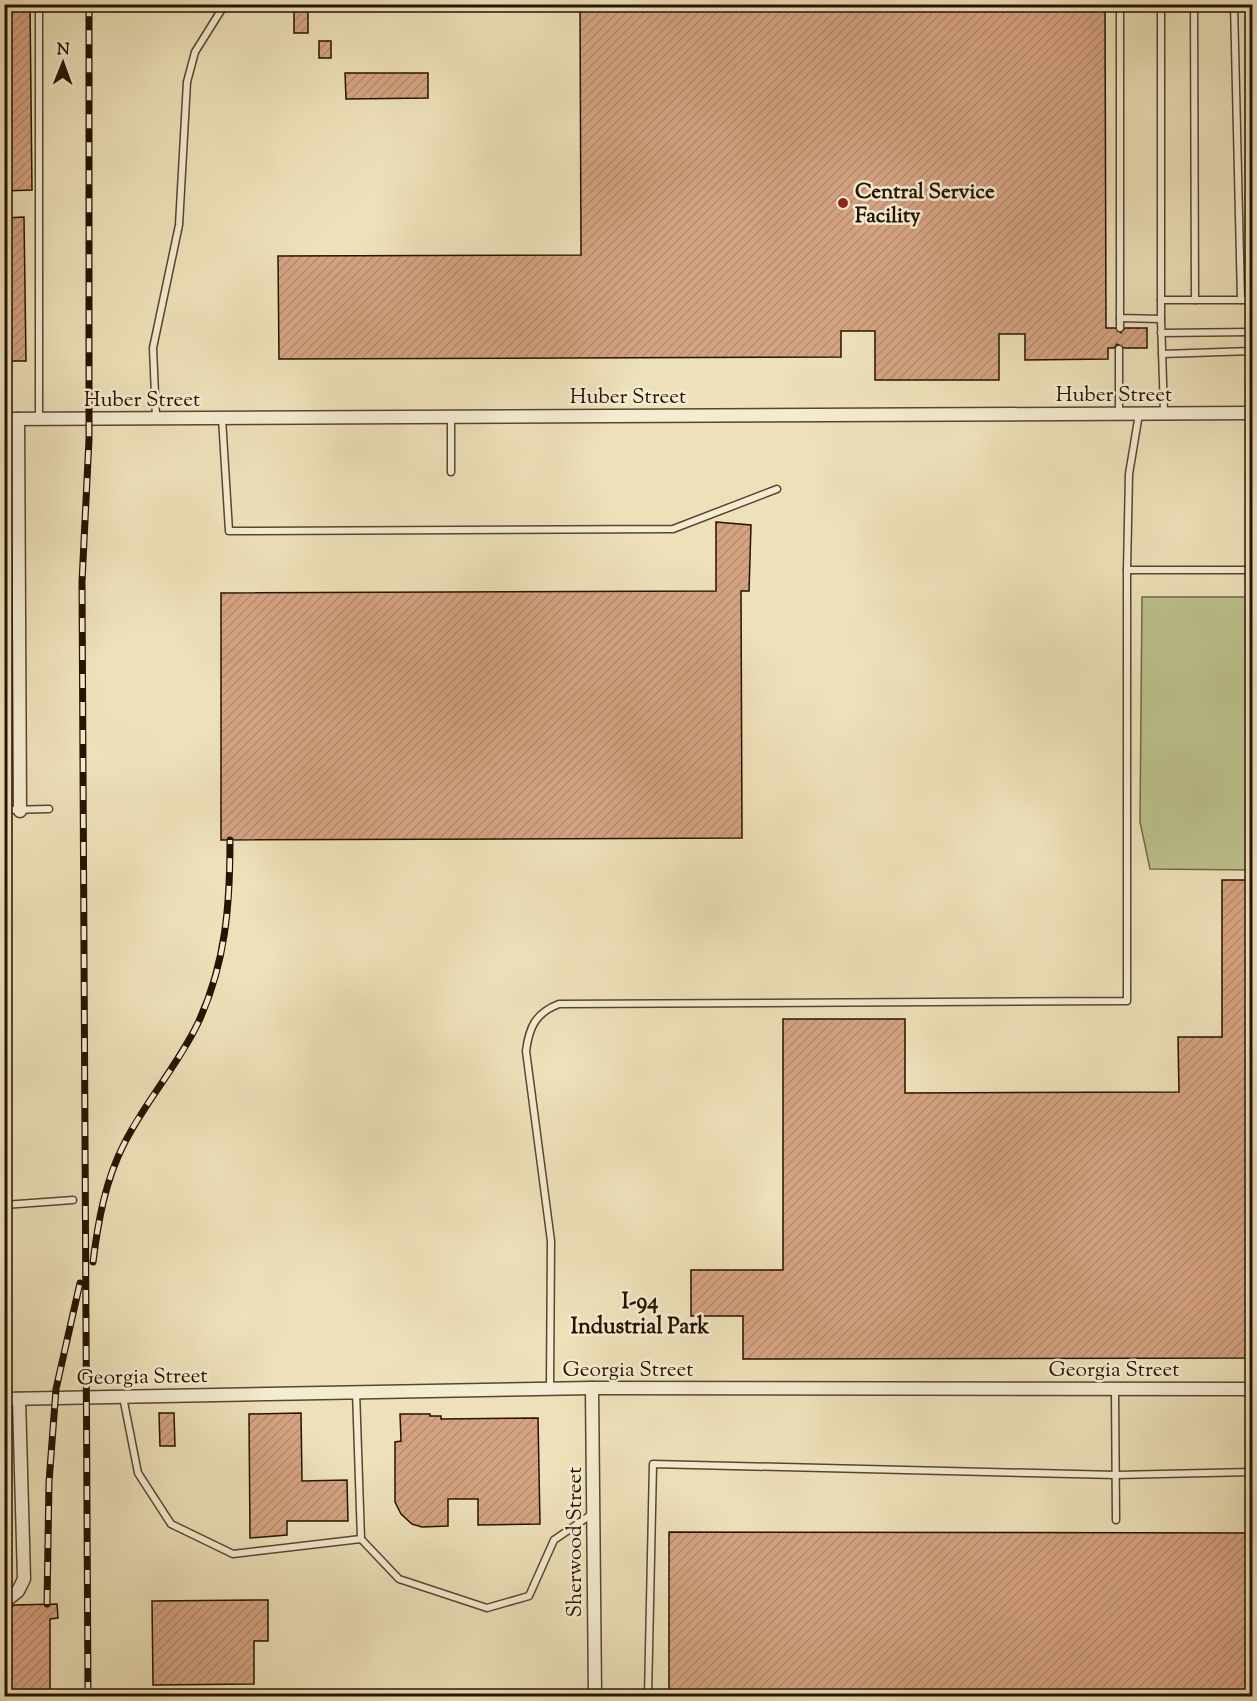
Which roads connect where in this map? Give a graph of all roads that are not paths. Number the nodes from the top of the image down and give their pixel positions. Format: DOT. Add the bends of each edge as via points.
graph roads {
  1 [pos="39,4"];
  2 [pos="225,4"];
  3 [pos="1119,4"];
  4 [pos="1161,4"];
  5 [pos="1194,4"];
  6 [pos="1234,4"];
  7 [pos="1161,300"];
  8 [pos="1195,300"];
  9 [pos="1241,300"];
  10 [pos="1252,300"];
  11 [pos="1120,318"];
  12 [pos="1161,319"];
  13 [pos="1120,328"];
  14 [pos="1252,332"];
  15 [pos="1161,333"];
  16 [pos="1119,349"];
  17 [pos="1252,351"];
  18 [pos="1162,354"];
  19 [pos="1119,413"];
  20 [pos="1139,413"];
  21 [pos="1164,413"];
  22 [pos="1252,413"];
  23 [pos="451,416"];
  24 [pos="39,418"];
  25 [pos="156,418"];
  26 [pos="222,418"];
  27 [pos="4,419"];
  28 [pos="18,420"];
  29 [pos="451,472"];
  30 [pos="777,489"];
  31 [pos="1127,570"];
  32 [pos="1252,570"];
  33 [pos="49,809"];
  34 [pos="4,810"];
  35 [pos="20,811"];
  36 [pos="73,1200"];
  37 [pos="4,1205"];
  38 [pos="550,1388"];
  39 [pos="592,1388"];
  40 [pos="1115,1389"];
  41 [pos="1252,1389"];
  42 [pos="356,1391"];
  43 [pos="123,1396"];
  44 [pos="19,1398"];
  45 [pos="4,1399"];
  46 [pos="1252,1472"];
  47 [pos="1116,1475"];
  48 [pos="594,1512"];
  49 [pos="1116,1520"];
  50 [pos="361,1539"];
  51 [pos="4,1602"];
  52 [pos="595,1696"];
  53 [pos="648,1696"];
  1 -- 24 [label="lane"];
  2 -- 25 [label="lane" via="195,52 187,82 179,225 153,348"];
  3 -- 11 [label="lane"];
  4 -- 7 [label="lane"];
  5 -- 8 [label="lane"];
  6 -- 9 [label="lane"];
  7 -- 8 [label="lane"];
  7 -- 12 [label="lane"];
  8 -- 9 [label="lane"];
  9 -- 10 [label="lane"];
  11 -- 12 [label="lane"];
  11 -- 13 [label="lane"];
  12 -- 15 [label="lane"];
  14 -- 15 [label="lane"];
  15 -- 18 [label="lane"];
  16 -- 19 [label="lane"];
  17 -- 18 [label="lane"];
  18 -- 21 [label="lane"];
  19 -- 20 [label="street, Huber Street"];
  19 -- 23 [label="street, Huber Street"];
  20 -- 21 [label="street, Huber Street"];
  20 -- 31 [label="lane" via="1129,474"];
  21 -- 22 [label="street, Huber Street"];
  23 -- 26 [label="street, Huber Street"];
  23 -- 29 [label="lane"];
  24 -- 25 [label="street, Huber Street"];
  24 -- 28 [label="street, Huber Street"];
  25 -- 26 [label="street, Huber Street"];
  26 -- 30 [label="lane" via="229,531 673,529"];
  27 -- 28 [label="street, Huber Street"];
  28 -- 35 [label="street"];
  31 -- 32 [label="lane"];
  31 -- 38 [label="lane" via="1127,1001 559,1004 544,1009 529,1032 526,1051 551,1241"];
  33 -- 35 [label="lane"];
  34 -- 35 [label="lane"];
  36 -- 37 [label="lane"];
  38 -- 39 [label="street, Georgia Street"];
  38 -- 42 [label="street, Georgia Street"];
  39 -- 40 [label="street, Georgia Street"];
  39 -- 48 [label="street, Sherwood Street"];
  40 -- 41 [label="street, Georgia Street"];
  40 -- 47 [label="lane"];
  42 -- 43 [label="street, Georgia Street"];
  42 -- 50 [label="lane"];
  43 -- 44 [label="street, Georgia Street"];
  43 -- 50 [label="lane" via="138,1473 171,1524 233,1554"];
  44 -- 45 [label="street, Georgia Street"];
  44 -- 51 [label="street" via="24,1579 18,1591"];
  46 -- 47 [label="lane"];
  47 -- 49 [label="lane"];
  47 -- 53 [label="lane" via="653,1464"];
  48 -- 50 [label="lane" via="554,1540 529,1596 487,1608 399,1579"];
  48 -- 52 [label="street, Sherwood Street"];
}
